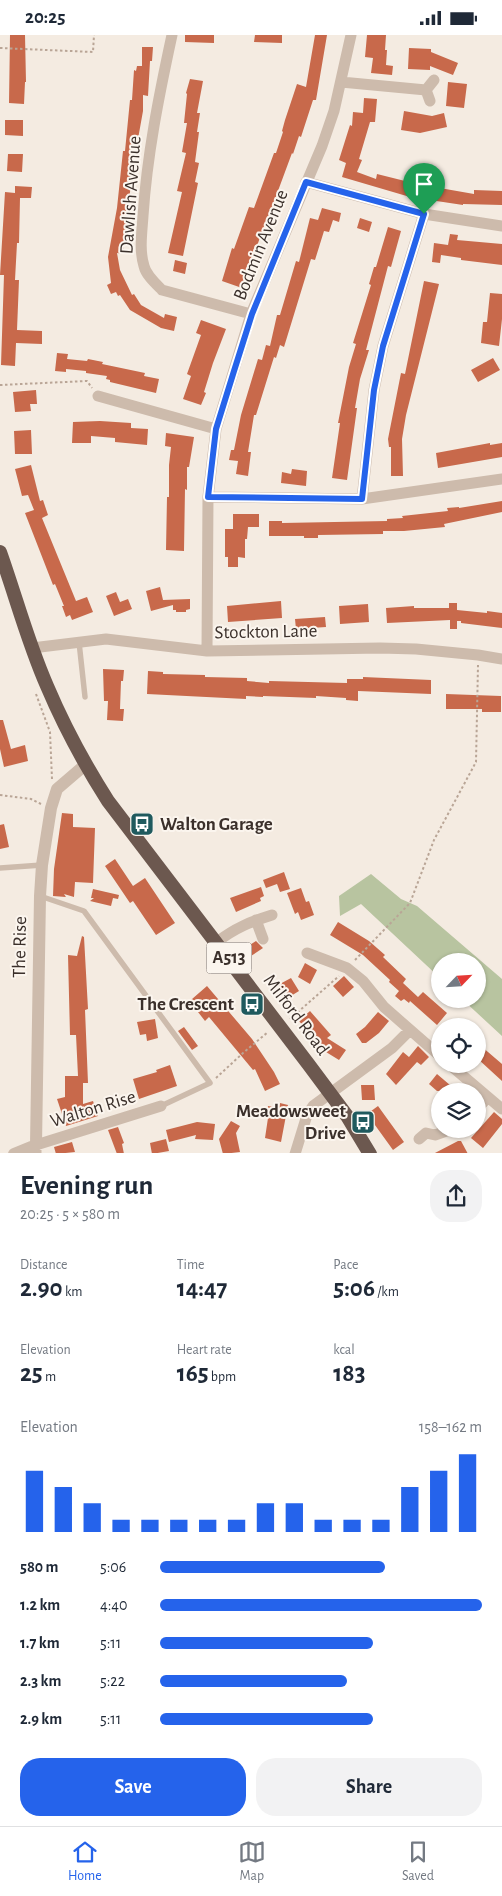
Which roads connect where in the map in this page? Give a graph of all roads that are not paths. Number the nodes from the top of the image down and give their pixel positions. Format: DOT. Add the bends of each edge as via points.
graph roads {
  1 [pos="172,35"];
  2 [pos="351,35"];
  3 [pos="434,80"];
  4 [pos="341,82"];
  5 [pos="306,182"];
  6 [pos="424,214"];
  7 [pos="502,226"];
  8 [pos="252,314"];
  9 [pos="98,396"];
  10 [pos="216,429"];
  11 [pos="502,479"];
  12 [pos="208,497"];
  13 [pos="362,499"];
  14 [pos="0,552"];
  15 [pos="79,642"];
  16 [pos="32,648"];
  17 [pos="206,651"];
  18 [pos="502,659"];
  19 [pos="85,697"];
  20 [pos="85,765"];
  21 [pos="42,865"];
  22 [pos="0,868"];
  23 [pos="40,896"];
  24 [pos="272,915"];
  25 [pos="256,920"];
  26 [pos="263,939"];
  27 [pos="217,942"];
  28 [pos="316,953"];
  29 [pos="410,1030"];
  30 [pos="431,1048"];
  31 [pos="460,1073"];
  32 [pos="330,1093"];
  33 [pos="488,1097"];
  34 [pos="161,1106"];
  35 [pos="502,1109"];
  36 [pos="422,1132"];
  37 [pos="431,1134"];
  38 [pos="36,1149"];
  39 [pos="14,1153"];
  40 [pos="295,1153"];
  41 [pos="370,1153"];
  1 -- 8 [label="street, Dawlish Avenue" via="146,178 141,255 144,268 162,290"];
  2 -- 4 [label="street, Bodmin Avenue"];
  3 -- 4 [label="street" via="428,96"];
  4 -- 5 [label="street, Bodmin Avenue" via="322,146"];
  5 -- 6 [label="street"];
  5 -- 8 [label="street, Bodmin Avenue"];
  6 -- 7 [label="street"];
  6 -- 13 [label="street" via="381,355"];
  8 -- 10 [label="street, Bodmin Avenue"];
  9 -- 10 [label="street"];
  10 -- 12 [label="street, Bodmin Avenue"];
  11 -- 13 [label="street"];
  12 -- 13 [label="street"];
  12 -- 17 [label="street, Bodmin Avenue"];
  14 -- 16 [label="highway, A513"];
  15 -- 16 [label="street, Stockton Lane"];
  15 -- 17 [label="street, Stockton Lane" via="106,639"];
  15 -- 19 [label="lane"];
  16 -- 20 [label="highway, Milford Road / A513"];
  17 -- 18 [label="street, Stockton Lane" via="380,648"];
  20 -- 21 [label="street, The Rise" via="57,789"];
  20 -- 27 [label="highway, Milford Road / A513" via="108,801"];
  21 -- 22 [label="lane"];
  21 -- 23 [label="street, The Rise"];
  23 -- 34 [label="lane" via="84,911 210,1083"];
  23 -- 38 [label="street, The Rise"];
  24 -- 25 [label="street"];
  25 -- 26 [label="street"];
  25 -- 27 [label="street" via="232,930"];
  27 -- 32 [label="highway, Milford Road / A513"];
  28 -- 29 [label="street" via="347,968 363,981 384,1007"];
  29 -- 30 [label="street"];
  29 -- 32 [label="street" via="392,1048"];
  31 -- 33 [label="street"];
  32 -- 40 [label="street" via="306,1115"];
  32 -- 41 [label="highway, Milford Road / A513"];
  33 -- 35 [label="street"];
  34 -- 38 [label="street, Walton Rise"];
  36 -- 37 [label="street"];
  38 -- 39 [label="street"];
}
